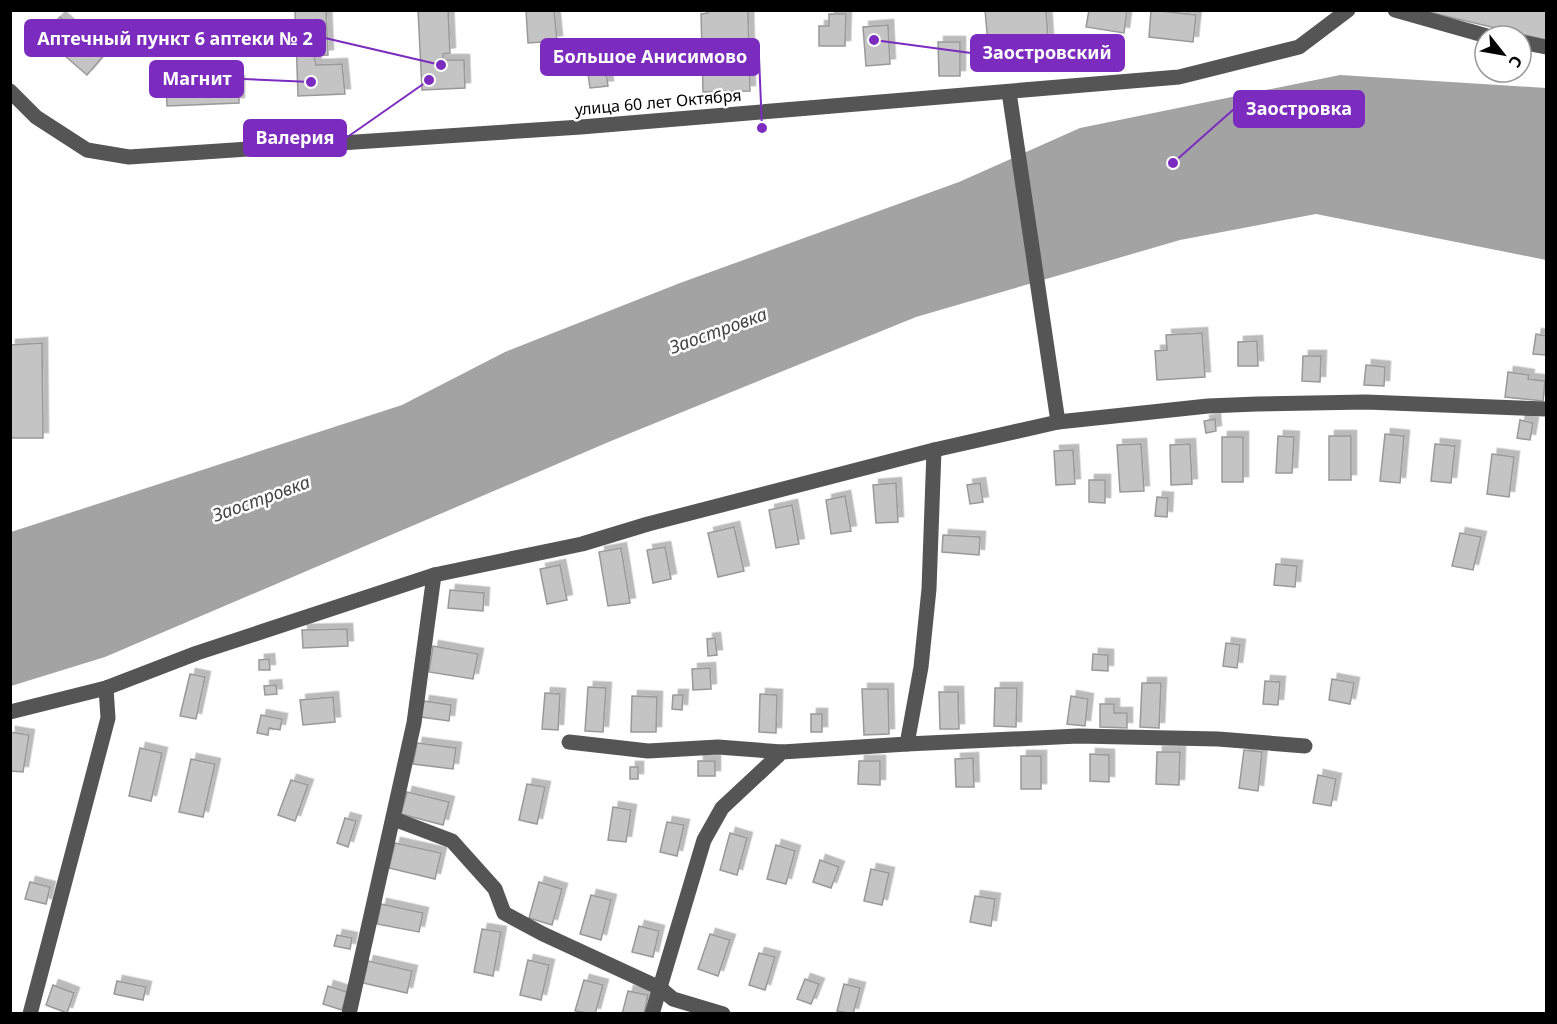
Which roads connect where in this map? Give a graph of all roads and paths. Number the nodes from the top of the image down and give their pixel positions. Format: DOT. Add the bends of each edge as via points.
graph roads {
  1 [pos="1348,10"];
  2 [pos="1395,10"];
  3 [pos="1473,32"];
  4 [pos="10,91"];
  5 [pos="1009,92"];
  6 [pos="1546,409"];
  7 [pos="1058,422"];
  8 [pos="934,450"];
  9 [pos="434,574"];
  10 [pos="106,688"];
  11 [pos="10,712"];
  12 [pos="569,742"];
  13 [pos="907,744"];
  14 [pos="1305,746"];
  15 [pos="782,752"];
  16 [pos="394,819"];
  17 [pos="660,988"];
  18 [pos="30,1014"];
  19 [pos="349,1014"];
  20 [pos="652,1014"];
  21 [pos="723,1014"];
  1 -- 5 [label="street, улица 60 лет Октября" via="1309,41 1282,53 1179,77"];
  2 -- 3 [label="street"];
  4 -- 5 [label="street, улица 60 лет Октября" via="36,117 87,150 129,157 581,127"];
  5 -- 7 [label="street"];
  6 -- 7 [label="street" via="1366,402 1257,404"];
  7 -- 8 [label="street"];
  8 -- 9 [label="street" via="582,544"];
  8 -- 13 [label="street" via="929,589 921,667"];
  9 -- 10 [label="street" via="197,653"];
  9 -- 16 [label="street" via="414,723"];
  10 -- 11 [label="street"];
  10 -- 18 [label="street" via="108,718"];
  12 -- 15 [label="street" via="648,751 718,747"];
  13 -- 14 [label="street" via="1078,736 1218,738"];
  13 -- 15 [label="street"];
  15 -- 17 [label="street" via="722,808 704,840"];
  16 -- 17 [label="street" via="452,841 495,889 504,913"];
  16 -- 19 [label="street"];
  17 -- 20 [label="street"];
  17 -- 21 [label="street" via="673,999"];
}
